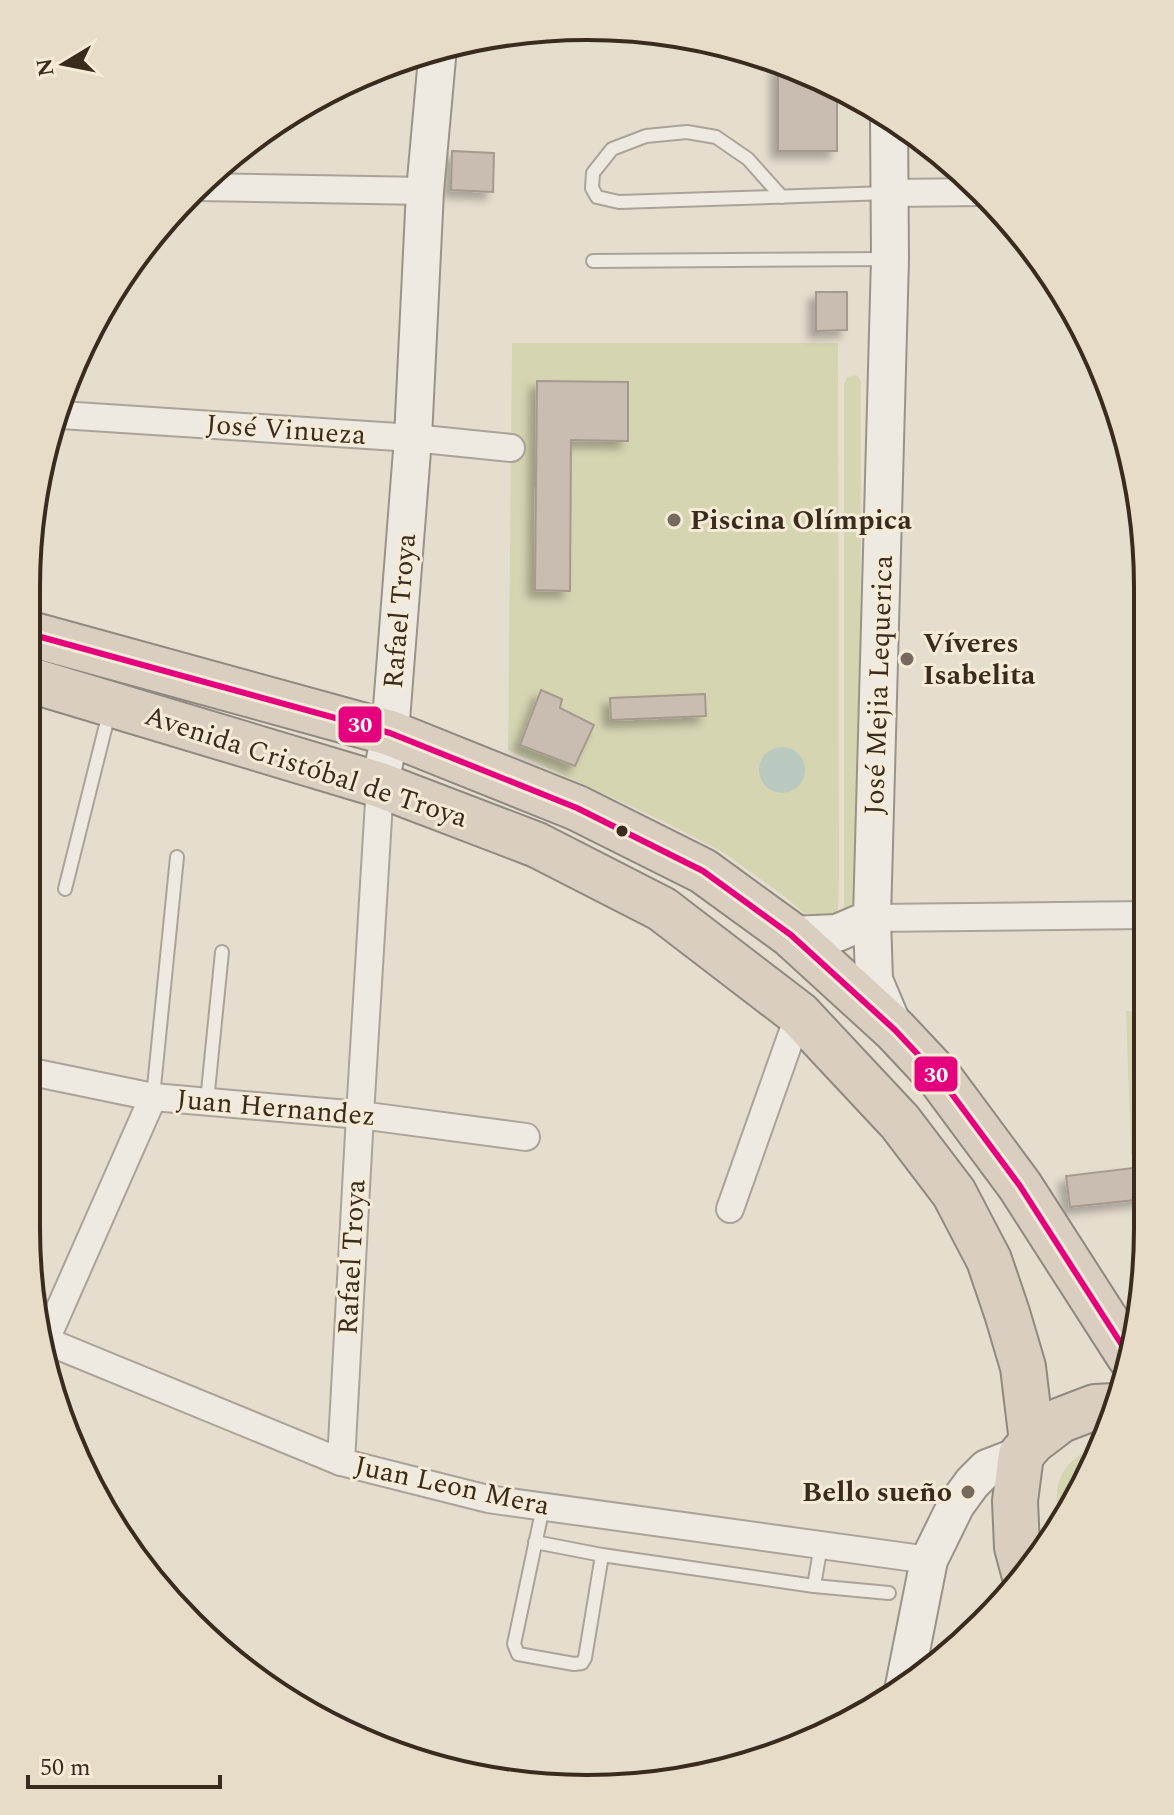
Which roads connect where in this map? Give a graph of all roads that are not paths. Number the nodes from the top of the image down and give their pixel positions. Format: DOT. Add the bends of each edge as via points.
graph roads {
  1 [pos="437,61"];
  2 [pos="889,131"];
  3 [pos="214,187"];
  4 [pos="425,191"];
  5 [pos="966,192"];
  6 [pos="890,193"];
  7 [pos="782,197"];
  8 [pos="890,259"];
  9 [pos="593,261"];
  10 [pos="68,415"];
  11 [pos="413,438"];
  12 [pos="511,448"];
  13 [pos="40,637"];
  14 [pos="40,683"];
  15 [pos="111,706"];
  16 [pos="390,733"];
  17 [pos="380,785"];
  18 [pos="177,857"];
  19 [pos="65,889"];
  20 [pos="1134,915"];
  21 [pos="872,918"];
  22 [pos="791,935"];
  23 [pos="222,952"];
  24 [pos="799,1014"];
  25 [pos="895,1030"];
  26 [pos="40,1074"];
  27 [pos="153,1097"];
  28 [pos="207,1101"];
  29 [pos="360,1115"];
  30 [pos="526,1137"];
  31 [pos="730,1209"];
  32 [pos="50,1330"];
  33 [pos="1121,1343"];
  34 [pos="53,1344"];
  35 [pos="1104,1407"];
  36 [pos="1027,1448"];
  37 [pos="341,1462"];
  38 [pos="543,1507"];
  39 [pos="535,1542"];
  40 [pos="821,1545"];
  41 [pos="602,1555"];
  42 [pos="929,1560"];
  43 [pos="1021,1561"];
  44 [pos="814,1586"];
  45 [pos="889,1593"];
  46 [pos="907,1672"];
  1 -- 4 [label="street, Rafael Troya"];
  2 -- 6 [label="street, José Mejia Lequerica"];
  3 -- 4 [label="street"];
  4 -- 11 [label="street, Rafael Troya"];
  5 -- 6 [label="street"];
  6 -- 7 [label="lane"];
  6 -- 8 [label="street, José Mejia Lequerica"];
  7 -- 7 [label="lane" via="737,151 716,137 687,132 646,136 612,149 593,173 597,197 619,202"];
  8 -- 9 [label="lane"];
  8 -- 21 [label="street, José Mejia Lequerica"];
  10 -- 11 [label="street, José Vinueza"];
  11 -- 12 [label="street, José Vinueza"];
  11 -- 16 [label="street, Rafael Troya"];
  13 -- 16 [label="highway, Avenida Cristóbal de Troya"];
  14 -- 15 [label="highway, Avenida Cristóbal de Troya"];
  15 -- 17 [label="highway, Avenida Cristóbal de Troya"];
  15 -- 19 [label="lane"];
  16 -- 17 [label="street, Rafael Troya"];
  16 -- 22 [label="highway, Avenida Cristóbal de Troya" via="577,808 703,871"];
  17 -- 24 [label="highway, Avenida Cristóbal de Troya" via="537,845 662,909"];
  17 -- 29 [label="street, Rafael Troya"];
  18 -- 27 [label="lane"];
  20 -- 21 [label="street"];
  21 -- 22 [label="street" via="837,933"];
  21 -- 25 [label="street, José Mejia Lequerica" via="874,980"];
  22 -- 25 [label="highway, Avenida Cristóbal de Troya"];
  23 -- 28 [label="lane"];
  24 -- 31 [label="street"];
  24 -- 36 [label="highway, Avenida Cristóbal de Troya" via="900,1122 954,1193 989,1260 1023,1367"];
  25 -- 33 [label="highway, Avenida Cristóbal de Troya" via="940,1078 1020,1186"];
  26 -- 27 [label="street, Juan Hernandez"];
  27 -- 28 [label="street, Juan Hernandez"];
  27 -- 32 [label="street"];
  28 -- 29 [label="street, Juan Hernandez"];
  29 -- 30 [label="street, Juan Hernandez"];
  29 -- 37 [label="street, Rafael Troya"];
  34 -- 37 [label="street, Juan Leon Mera"];
  35 -- 36 [label="highway" via="1061,1420"];
  36 -- 42 [label="street" via="987,1468 972,1483"];
  36 -- 43 [label="highway, Avenida Cristóbal de Troya" via="1015,1501"];
  37 -- 38 [label="street, Juan Leon Mera" via="488,1499"];
  38 -- 39 [label="lane"];
  38 -- 40 [label="street, Juan Leon Mera"];
  39 -- 41 [label="lane"];
  39 -- 41 [label="lane" via="514,1644 518,1654 582,1663"];
  40 -- 42 [label="street, Juan Leon Mera"];
  40 -- 44 [label="lane"];
  41 -- 44 [label="lane"];
  42 -- 46 [label="street"];
  44 -- 45 [label="lane"];
}
